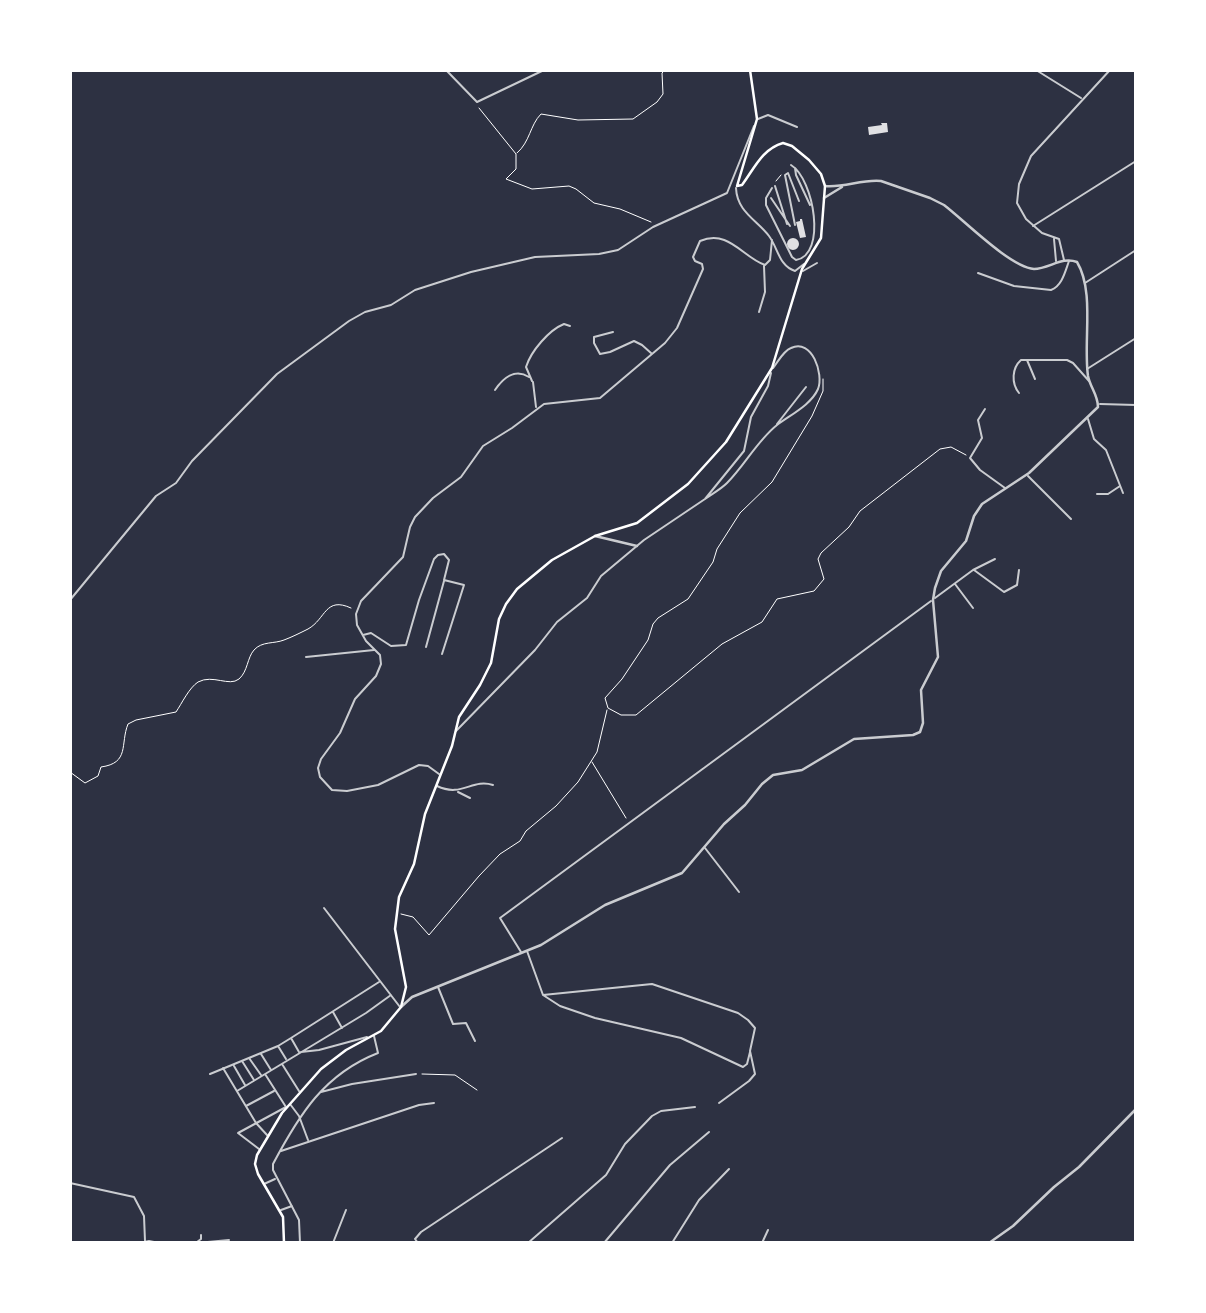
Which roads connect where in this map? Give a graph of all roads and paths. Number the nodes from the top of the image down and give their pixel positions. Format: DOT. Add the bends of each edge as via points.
graph roads {
  1 [pos="446,70"];
  2 [pos="544,70"];
  3 [pos="665,70"];
  4 [pos="750,70"];
  5 [pos="1036,70"];
  6 [pos="1110,70"];
  7 [pos="1082,99"];
  8 [pos="473,100"];
  9 [pos="757,121"];
  10 [pos="797,127"];
  11 [pos="516,154"];
  12 [pos="1136,161"];
  13 [pos="791,165"];
  14 [pos="795,167"];
  15 [pos="737,184"];
  16 [pos="825,186"];
  17 [pos="842,187"];
  18 [pos="771,198"];
  19 [pos="824,198"];
  20 [pos="799,201"];
  21 [pos="812,208"];
  22 [pos="656,225"];
  23 [pos="795,225"];
  24 [pos="1033,226"];
  25 [pos="1055,238"];
  26 [pos="772,240"];
  27 [pos="1136,250"];
  28 [pos="810,253"];
  29 [pos="1069,260"];
  30 [pos="1064,261"];
  31 [pos="805,263"];
  32 [pos="817,263"];
  33 [pos="1056,263"];
  34 [pos="765,265"];
  35 [pos="801,272"];
  36 [pos="978,273"];
  37 [pos="1085,283"];
  38 [pos="759,313"];
  39 [pos="570,326"];
  40 [pos="613,332"];
  41 [pos="1136,338"];
  42 [pos="652,354"];
  43 [pos="1027,359"];
  44 [pos="1087,369"];
  45 [pos="771,371"];
  46 [pos="820,373"];
  47 [pos="1035,379"];
  48 [pos="533,381"];
  49 [pos="1089,381"];
  50 [pos="806,387"];
  51 [pos="495,390"];
  52 [pos="1019,393"];
  53 [pos="1099,404"];
  54 [pos="1136,405"];
  55 [pos="536,408"];
  56 [pos="985,409"];
  57 [pos="1088,418"];
  58 [pos="774,427"];
  59 [pos="970,458"];
  60 [pos="1027,475"];
  61 [pos="1121,486"];
  62 [pos="1005,488"];
  63 [pos="1124,493"];
  64 [pos="1097,494"];
  65 [pos="705,499"];
  66 [pos="1072,519"];
  67 [pos="595,536"];
  68 [pos="637,546"];
  69 [pos="995,559"];
  70 [pos="973,570"];
  71 [pos="1019,570"];
  72 [pos="444,580"];
  73 [pos="955,583"];
  74 [pos="70,600"];
  75 [pos="933,600"];
  76 [pos="973,608"];
  77 [pos="357,611"];
  78 [pos="362,636"];
  79 [pos="426,647"];
  80 [pos="375,649"];
  81 [pos="442,654"];
  82 [pos="306,657"];
  83 [pos="608,708"];
  84 [pos="456,732"];
  85 [pos="591,760"];
  86 [pos="70,772"];
  87 [pos="440,775"];
  88 [pos="436,785"];
  89 [pos="493,785"];
  90 [pos="456,791"];
  91 [pos="470,798"];
  92 [pos="629,824"];
  93 [pos="704,847"];
  94 [pos="739,892"];
  95 [pos="324,908"];
  96 [pos="396,913"];
  97 [pos="526,951"];
  98 [pos="522,953"];
  99 [pos="380,981"];
  100 [pos="438,986"];
  101 [pos="391,995"];
  102 [pos="543,995"];
  103 [pos="401,1007"];
  104 [pos="332,1011"];
  105 [pos="342,1028"];
  106 [pos="373,1036"];
  107 [pos="291,1038"];
  108 [pos="475,1041"];
  109 [pos="278,1046"];
  110 [pos="750,1051"];
  111 [pos="300,1052"];
  112 [pos="260,1053"];
  113 [pos="249,1058"];
  114 [pos="242,1060"];
  115 [pos="287,1061"];
  116 [pos="233,1064"];
  117 [pos="282,1064"];
  118 [pos="223,1068"];
  119 [pos="271,1071"];
  120 [pos="210,1074"];
  121 [pos="416,1074"];
  122 [pos="263,1075"];
  123 [pos="254,1081"];
  124 [pos="246,1086"];
  125 [pos="275,1090"];
  126 [pos="477,1090"];
  127 [pos="237,1091"];
  128 [pos="299,1092"];
  129 [pos="320,1092"];
  130 [pos="434,1103"];
  131 [pos="719,1103"];
  132 [pos="288,1105"];
  133 [pos="246,1106"];
  134 [pos="695,1107"];
  135 [pos="1136,1109"];
  136 [pos="299,1116"];
  137 [pos="256,1123"];
  138 [pos="709,1132"];
  139 [pos="267,1135"];
  140 [pos="562,1138"];
  141 [pos="308,1142"];
  142 [pos="259,1149"];
  143 [pos="280,1151"];
  144 [pos="729,1169"];
  145 [pos="277,1178"];
  146 [pos="70,1182"];
  147 [pos="263,1184"];
  148 [pos="292,1206"];
  149 [pos="346,1210"];
  150 [pos="280,1211"];
  151 [pos="768,1230"];
  152 [pos="201,1235"];
  153 [pos="415,1239"];
  154 [pos="229,1240"];
  155 [pos="145,1241"];
  156 [pos="139,1243"];
  157 [pos="159,1243"];
  158 [pos="196,1243"];
  159 [pos="284,1243"];
  160 [pos="300,1243"];
  161 [pos="333,1243"];
  162 [pos="412,1243"];
  163 [pos="418,1243"];
  164 [pos="528,1243"];
  165 [pos="604,1243"];
  166 [pos="672,1243"];
  167 [pos="762,1243"];
  168 [pos="989,1243"];
  1 -- 8 [label="street"];
  2 -- 8 [label="street" via="479,102"];
  3 -- 11 [label="path" via="663,94 640,116 578,120 541,114"];
  4 -- 9 [label="main road"];
  5 -- 7 [label="street"];
  6 -- 7 [label="street"];
  7 -- 24 [label="street" via="1033,154 1024,171 1017,201"];
  8 -- 11 [label="path"];
  9 -- 10 [label="street" via="768,115"];
  9 -- 15 [label="main road"];
  9 -- 22 [label="street" via="727,193"];
  11 -- 22 [label="path" via="515,170 506,179 532,189 569,186 594,204 620,209"];
  12 -- 24 [label="street"];
  13 -- 14 [label="street"];
  14 -- 21 [label="street"];
  14 -- 21 [label="street" via="811,194"];
  15 -- 16 [label="main road" via="743,185 768,151 785,144 809,160"];
  15 -- 26 [label="street" via="743,210"];
  16 -- 17 [label="street"];
  16 -- 19 [label="main road"];
  17 -- 19 [label="street"];
  17 -- 33 [label="street" via="877,180 930,198 1019,264 1034,269"];
  18 -- 28 [label="street" via="788,225 774,187 766,202 791,257 798,260"];
  19 -- 28 [label="main road" via="821,236"];
  20 -- 23 [label="street" via="788,173 783,176"];
  21 -- 28 [label="street"];
  22 -- 74 [label="street" via="618,250 535,257 471,272 415,290 347,322 277,374 176,483 156,496"];
  24 -- 25 [label="street"];
  25 -- 30 [label="street" via="1060,239"];
  25 -- 33 [label="street"];
  26 -- 31 [label="street" via="790,269 797,270"];
  26 -- 34 [label="street"];
  27 -- 37 [label="street"];
  28 -- 31 [label="main road"];
  29 -- 30 [label="street"];
  29 -- 36 [label="street" via="1051,290 1014,286"];
  29 -- 37 [label="street" via="1078,263"];
  30 -- 33 [label="street"];
  31 -- 35 [label="main road"];
  32 -- 35 [label="street"];
  34 -- 38 [label="street"];
  34 -- 42 [label="street" via="734,244 701,240 693,257 702,270 676,330"];
  35 -- 45 [label="main road"];
  37 -- 44 [label="street"];
  39 -- 48 [label="street" via="557,327 531,356 526,367"];
  40 -- 42 [label="street" via="594,338 600,354 636,341"];
  41 -- 44 [label="street"];
  42 -- 55 [label="street" via="600,398 551,401"];
  43 -- 47 [label="street"];
  43 -- 49 [label="street" via="1070,361"];
  43 -- 52 [label="street" via="1019,360 1015,370 1013,383"];
  44 -- 49 [label="street"];
  45 -- 46 [label="street" via="788,349 798,346 813,356"];
  45 -- 65 [label="street" via="751,415 744,451"];
  45 -- 67 [label="main road" via="724,445 688,484 637,523"];
  46 -- 58 [label="street" via="815,394"];
  46 -- 83 [label="path" via="823,391 772,482 740,513 693,594 653,624 648,640 605,698"];
  48 -- 51 [label="street" via="515,373"];
  48 -- 55 [label="street"];
  49 -- 53 [label="street"];
  50 -- 58 [label="street"];
  53 -- 54 [label="street"];
  53 -- 57 [label="street"];
  55 -- 77 [label="street" via="483,446 461,477 421,510 411,523 404,556 367,592"];
  56 -- 59 [label="street" via="978,419 982,439"];
  57 -- 60 [label="street"];
  57 -- 61 [label="street" via="1094,439 1105,449"];
  58 -- 65 [label="street" via="727,483"];
  59 -- 62 [label="street"];
  59 -- 83 [label="path" via="951,447 937,451 874,498 821,553 818,559 824,579 814,591 777,600 762,622 722,644 636,715 621,715"];
  60 -- 62 [label="street"];
  60 -- 66 [label="street"];
  61 -- 63 [label="street"];
  61 -- 64 [label="street"];
  62 -- 75 [label="street" via="978,509 966,541 939,576"];
  65 -- 68 [label="street"];
  67 -- 68 [label="street"];
  67 -- 84 [label="main road" via="545,565 509,600 499,622 491,663 461,713"];
  68 -- 84 [label="street" via="601,576 587,598 555,624"];
  69 -- 70 [label="street"];
  70 -- 71 [label="street" via="1003,592 1017,585"];
  70 -- 73 [label="street"];
  72 -- 78 [label="street" via="449,559 440,554 421,594 405,646 391,646 371,633"];
  72 -- 79 [label="street"];
  72 -- 81 [label="street" via="464,585"];
  73 -- 75 [label="street"];
  73 -- 76 [label="street"];
  75 -- 92 [label="street"];
  75 -- 93 [label="street" via="938,654 921,692 920,731 854,739 803,769 770,777"];
  77 -- 78 [label="street"];
  77 -- 86 [label="path" via="343,605 330,607 307,629 259,646 237,680 210,678 197,683 176,712 128,724 124,751 117,762 101,767 98,776 85,783"];
  78 -- 80 [label="street"];
  80 -- 82 [label="street"];
  80 -- 87 [label="street" via="381,658 380,668 356,697 321,758 320,779 334,790 349,791 378,785 419,765"];
  83 -- 85 [label="path"];
  84 -- 87 [label="main road"];
  85 -- 92 [label="path"];
  85 -- 96 [label="path" via="570,791 478,876 429,935 413,917"];
  87 -- 88 [label="main road"];
  88 -- 90 [label="street"];
  88 -- 96 [label="main road"];
  89 -- 90 [label="street" via="483,783"];
  90 -- 91 [label="street"];
  92 -- 98 [label="street" via="500,918"];
  93 -- 94 [label="street"];
  93 -- 97 [label="street" via="685,872 603,906"];
  95 -- 99 [label="street"];
  96 -- 103 [label="main road" via="406,986"];
  97 -- 98 [label="street"];
  97 -- 102 [label="street"];
  98 -- 100 [label="street"];
  99 -- 101 [label="street"];
  99 -- 104 [label="street"];
  100 -- 103 [label="street"];
  100 -- 108 [label="street" via="453,1024 466,1023"];
  101 -- 103 [label="street"];
  101 -- 105 [label="street"];
  102 -- 110 [label="street" via="575,1012 683,1039 743,1067"];
  102 -- 110 [label="street" via="642,984 668,988 747,1019 755,1028"];
  103 -- 106 [label="main road"];
  104 -- 105 [label="street"];
  104 -- 107 [label="street"];
  105 -- 111 [label="street"];
  106 -- 111 [label="street"];
  106 -- 128 [label="main road" via="328,1063"];
  106 -- 129 [label="street" via="378,1053 338,1074"];
  107 -- 109 [label="street"];
  107 -- 111 [label="street"];
  109 -- 112 [label="street"];
  109 -- 115 [label="street"];
  110 -- 131 [label="street" via="754,1076"];
  111 -- 115 [label="street"];
  112 -- 113 [label="street"];
  112 -- 119 [label="street"];
  113 -- 114 [label="street"];
  113 -- 122 [label="street"];
  114 -- 116 [label="street"];
  114 -- 123 [label="street"];
  115 -- 117 [label="street"];
  116 -- 118 [label="street"];
  116 -- 124 [label="street"];
  117 -- 119 [label="street"];
  117 -- 128 [label="street"];
  118 -- 120 [label="street"];
  118 -- 127 [label="street"];
  119 -- 122 [label="street"];
  121 -- 126 [label="path" via="455,1075"];
  121 -- 129 [label="street"];
  122 -- 123 [label="street"];
  122 -- 125 [label="street"];
  123 -- 124 [label="street"];
  124 -- 127 [label="street"];
  125 -- 132 [label="street"];
  125 -- 133 [label="street"];
  127 -- 133 [label="street"];
  128 -- 132 [label="main road"];
  129 -- 136 [label="street"];
  130 -- 141 [label="street"];
  132 -- 136 [label="street"];
  132 -- 137 [label="street"];
  132 -- 139 [label="main road"];
  133 -- 137 [label="street"];
  134 -- 164 [label="street" via="652,1116 625,1144 606,1175"];
  135 -- 168 [label="street" via="1079,1167"];
  136 -- 141 [label="street"];
  136 -- 143 [label="street"];
  137 -- 139 [label="street"];
  137 -- 142 [label="street" via="238,1133"];
  138 -- 165 [label="street" via="671,1164"];
  139 -- 142 [label="main road"];
  140 -- 153 [label="street"];
  141 -- 143 [label="street"];
  142 -- 147 [label="main road" via="255,1164"];
  143 -- 145 [label="street" via="272,1167"];
  144 -- 166 [label="street" via="699,1200"];
  145 -- 147 [label="street"];
  145 -- 148 [label="street"];
  146 -- 155 [label="street" via="134,1197 144,1216"];
  147 -- 150 [label="main road"];
  148 -- 150 [label="street"];
  148 -- 160 [label="street" via="301,1225"];
  149 -- 161 [label="street"];
  150 -- 159 [label="main road"];
  151 -- 167 [label="street"];
  152 -- 158 [label="street"];
  153 -- 162 [label="street"];
  153 -- 163 [label="street"];
  154 -- 158 [label="street"];
  155 -- 156 [label="street"];
  155 -- 157 [label="street"];
}
